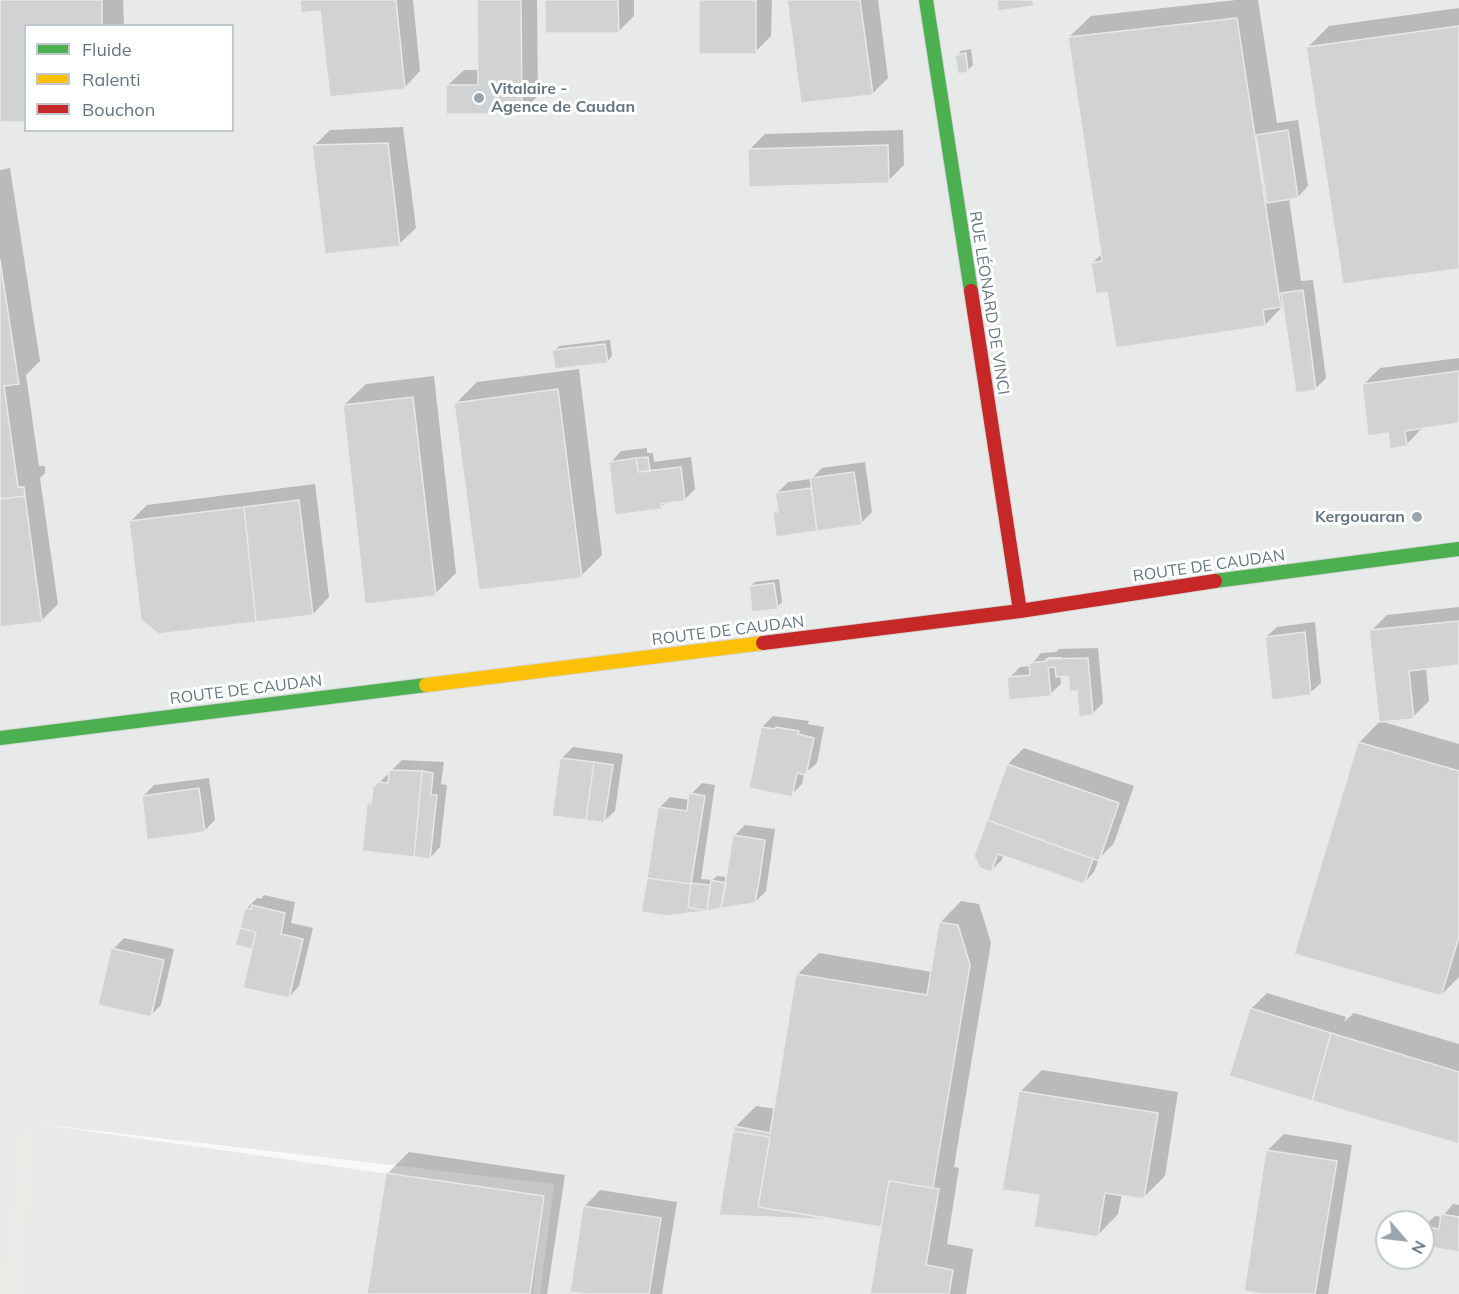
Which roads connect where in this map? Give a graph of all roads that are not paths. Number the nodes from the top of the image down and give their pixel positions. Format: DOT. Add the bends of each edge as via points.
graph roads {
  1 [pos="926,0"];
  2 [pos="1459,549"];
  3 [pos="1020,611"];
  4 [pos="0,738"];
  1 -- 3 [label="street, RUE LÉONARD DE VINCI"];
  2 -- 3 [label="street, ROUTE DE CAUDAN"];
  3 -- 4 [label="street, ROUTE DE CAUDAN"];
}
